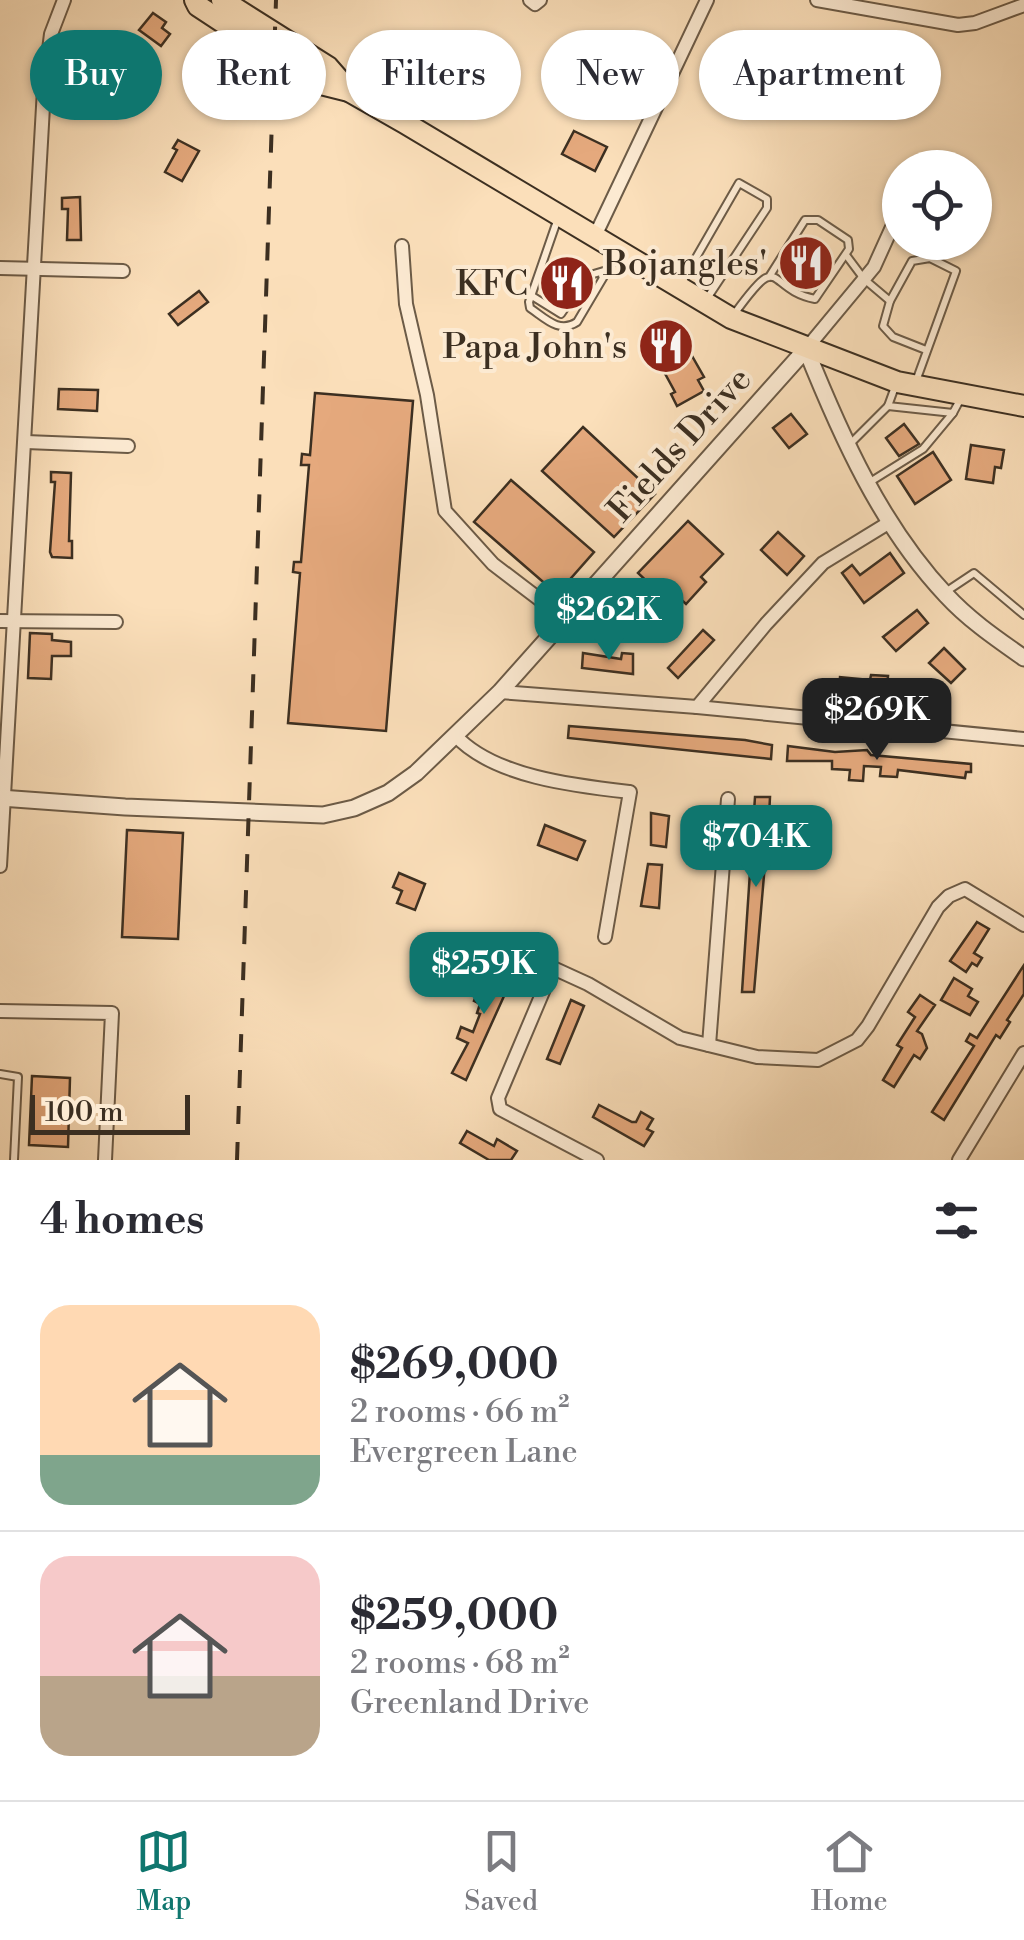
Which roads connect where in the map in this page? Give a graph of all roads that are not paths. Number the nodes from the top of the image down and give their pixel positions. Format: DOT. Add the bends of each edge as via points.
graph roads {
  1 [pos="64,0"];
  2 [pos="195,0"];
  3 [pos="222,0"];
  4 [pos="707,0"];
  5 [pos="817,0"];
  6 [pos="1024,5"];
  7 [pos="875,6"];
  8 [pos="53,30"];
  9 [pos="346,87"];
  10 [pos="346,90"];
  11 [pos="42,120"];
  12 [pos="398,120"];
  13 [pos="560,215"];
  14 [pos="595,236"];
  15 [pos="402,246"];
  16 [pos="882,249"];
  17 [pos="619,251"];
  18 [pos="846,255"];
  19 [pos="0,268"];
  20 [pos="33,268"];
  21 [pos="608,270"];
  22 [pos="123,271"];
  23 [pos="769,277"];
  24 [pos="864,279"];
  25 [pos="679,287"];
  26 [pos="531,295"];
  27 [pos="704,302"];
  28 [pos="890,302"];
  29 [pos="731,318"];
  30 [pos="806,349"];
  31 [pos="926,350"];
  32 [pos="905,385"];
  33 [pos="957,404"];
  34 [pos="888,406"];
  35 [pos="1024,406"];
  36 [pos="26,442"];
  37 [pos="128,446"];
  38 [pos="848,446"];
  39 [pos="868,483"];
  40 [pos="890,522"];
  41 [pos="944,592"];
  42 [pos="1024,615"];
  43 [pos="564,618"];
  44 [pos="0,621"];
  45 [pos="15,622"];
  46 [pos="116,622"];
  47 [pos="1022,654"];
  48 [pos="500,692"];
  49 [pos="697,707"];
  50 [pos="455,734"];
  51 [pos="1024,739"];
  52 [pos="2,799"];
  53 [pos="728,799"];
  54 [pos="0,866"];
  55 [pos="1024,926"];
  56 [pos="606,937"];
  57 [pos="0,1011"];
  58 [pos="708,1045"];
  59 [pos="1024,1053"];
  60 [pos="0,1074"];
  61 [pos="14,1160"];
  62 [pos="105,1160"];
  63 [pos="597,1160"];
  64 [pos="959,1160"];
  1 -- 8 [label="street"];
  2 -- 10 [label="main road" via="291,68"];
  3 -- 9 [label="main road" via="328,66"];
  4 -- 14 [label="street"];
  5 -- 7 [label="street"];
  6 -- 7 [label="street" via="958,25"];
  11 -- 20 [label="street"];
  12 -- 13 [label="main road"];
  13 -- 14 [label="main road"];
  13 -- 26 [label="lane"];
  14 -- 17 [label="main road"];
  15 -- 43 [label="street" via="406,304 445,511 493,564"];
  16 -- 24 [label="street, Fields Drive"];
  17 -- 21 [label="lane"];
  17 -- 25 [label="main road"];
  18 -- 23 [label="lane" via="810,300"];
  18 -- 23 [label="lane" via="848,240 818,220 805,220"];
  18 -- 24 [label="lane"];
  19 -- 20 [label="street"];
  20 -- 22 [label="street"];
  20 -- 36 [label="street"];
  21 -- 26 [label="lane" via="587,276 561,314"];
  21 -- 26 [label="lane" via="570,327 558,327 530,308"];
  23 -- 29 [label="lane"];
  24 -- 28 [label="lane"];
  24 -- 30 [label="street, Fields Drive"];
  25 -- 27 [label="main road"];
  25 -- 27 [label="lane" via="739,183 767,199 768,208"];
  27 -- 29 [label="main road"];
  28 -- 31 [label="lane" via="883,326"];
  28 -- 31 [label="lane" via="912,261 930,258 956,272"];
  29 -- 30 [label="main road"];
  30 -- 32 [label="main road"];
  30 -- 38 [label="street"];
  30 -- 43 [label="street, Fields Drive"];
  31 -- 32 [label="lane"];
  32 -- 33 [label="main road"];
  32 -- 34 [label="lane"];
  33 -- 34 [label="lane"];
  33 -- 35 [label="main road"];
  33 -- 39 [label="lane" via="923,449"];
  34 -- 38 [label="lane"];
  36 -- 37 [label="street"];
  36 -- 45 [label="street"];
  38 -- 39 [label="street"];
  39 -- 40 [label="street"];
  40 -- 41 [label="street"];
  40 -- 49 [label="street" via="823,563"];
  41 -- 42 [label="lane" via="974,572"];
  41 -- 47 [label="street"];
  43 -- 48 [label="street, Fields Drive"];
  44 -- 45 [label="street"];
  45 -- 46 [label="street"];
  45 -- 52 [label="street"];
  48 -- 49 [label="street"];
  48 -- 50 [label="street, Fields Drive"];
  49 -- 51 [label="street"];
  50 -- 52 [label="street, Fields Drive" via="388,794 323,814"];
  50 -- 56 [label="street" via="468,750 542,778 630,792"];
  52 -- 54 [label="street"];
  53 -- 58 [label="street"];
  55 -- 58 [label="street" via="965,889 938,907 868,1026 841,1050 818,1060 790,1060"];
  57 -- 62 [label="street" via="112,1013"];
  58 -- 63 [label="street" via="680,1038 553,968 501,1088 500,1108"];
  59 -- 64 [label="street"];
  60 -- 61 [label="lane" via="18,1077"];
}
